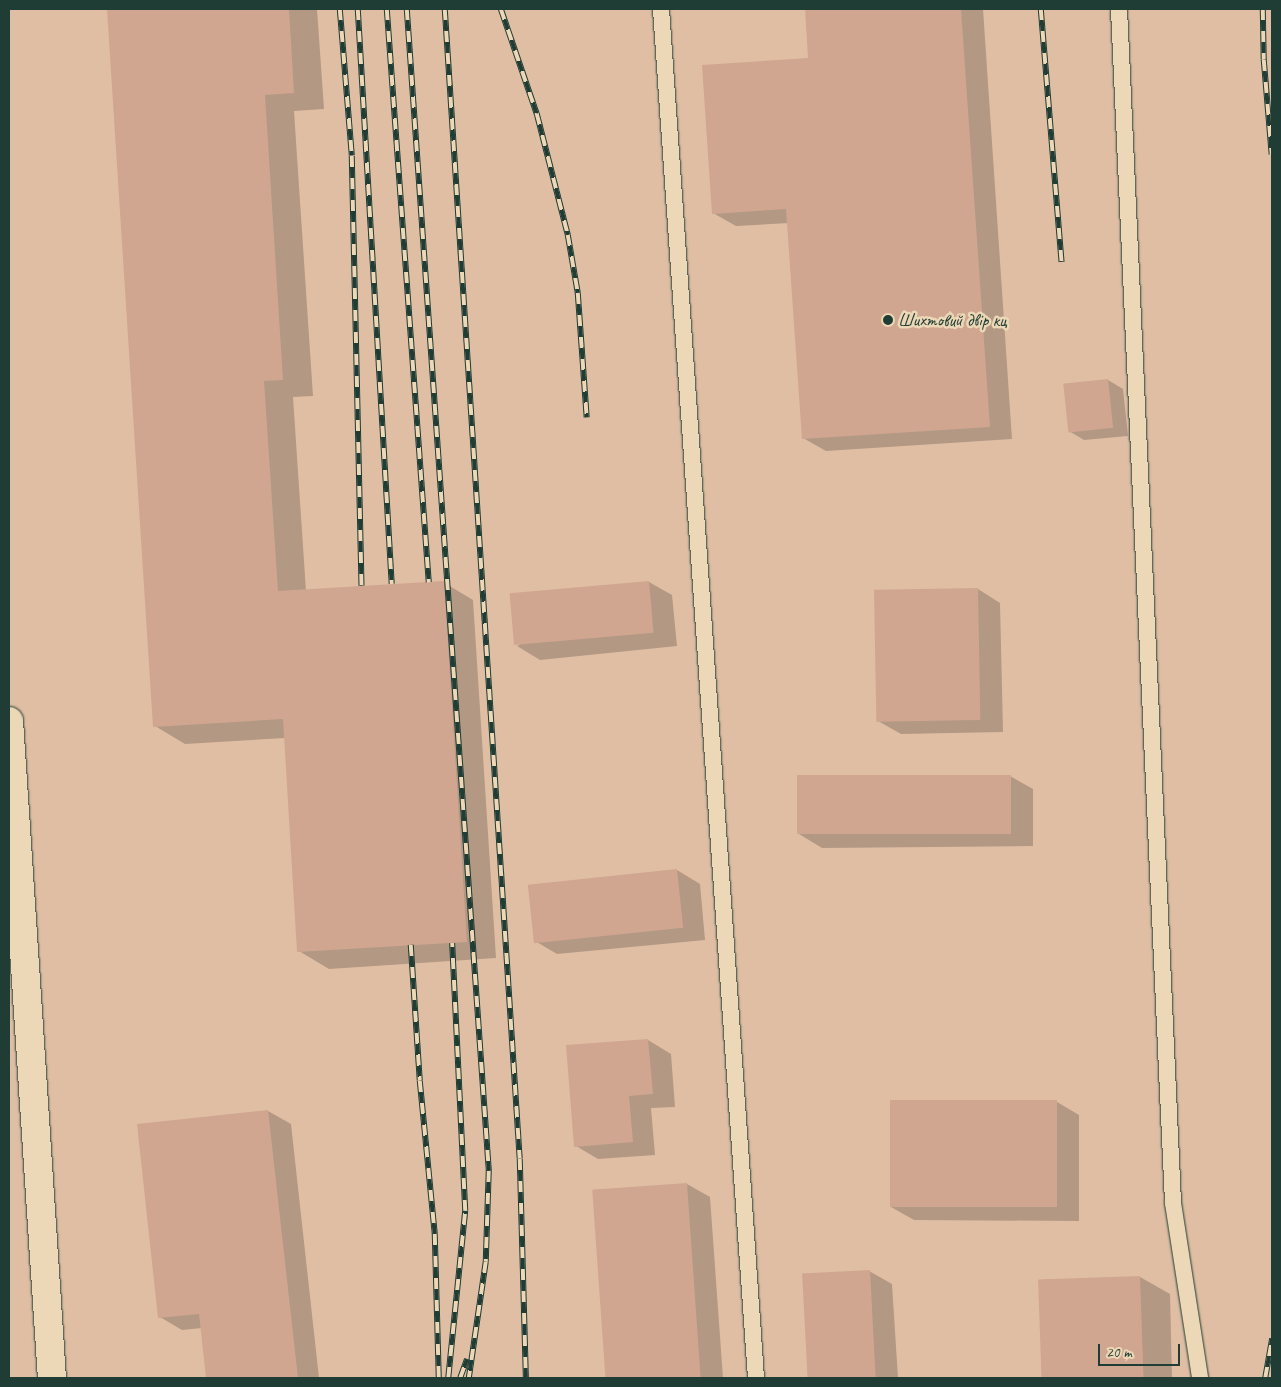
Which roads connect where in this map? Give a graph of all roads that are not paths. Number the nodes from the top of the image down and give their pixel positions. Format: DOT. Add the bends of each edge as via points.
graph roads {
  1 [pos="661,9"];
  2 [pos="1118,9"];
  3 [pos="9,721"];
  4 [pos="52,1378"];
  5 [pos="756,1378"];
  6 [pos="1200,1378"];
  1 -- 5 [label="lane"];
  2 -- 6 [label="lane" via="1172,1203"];
  3 -- 4 [label="street"];
}
